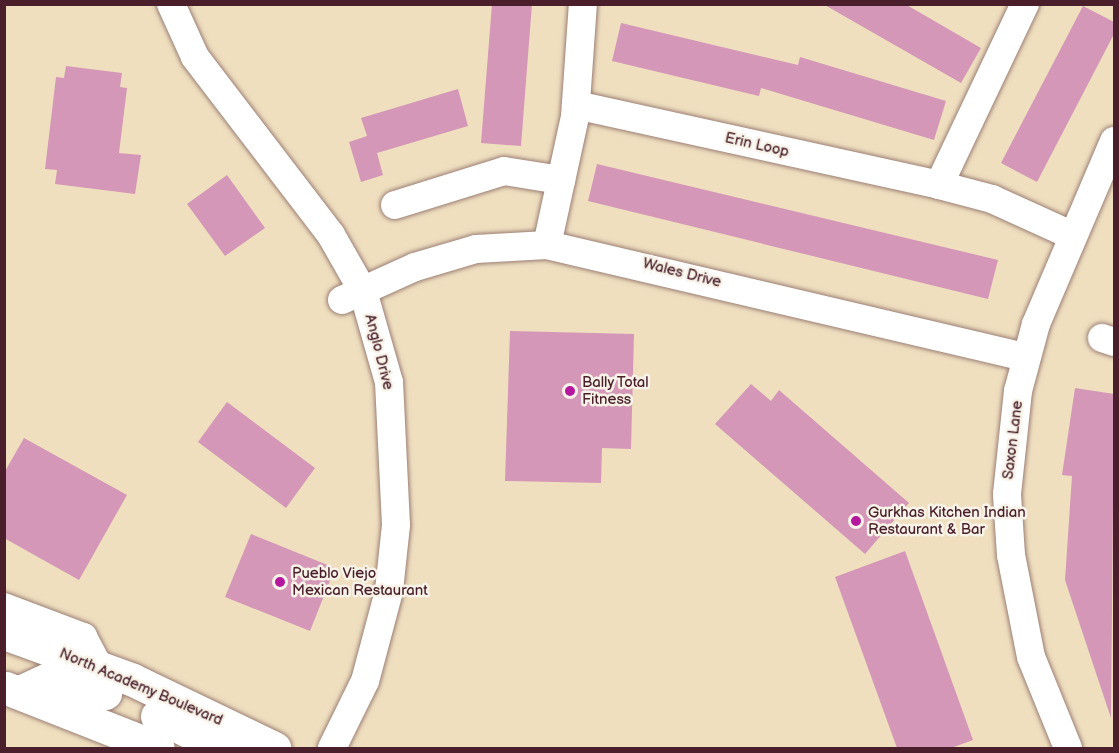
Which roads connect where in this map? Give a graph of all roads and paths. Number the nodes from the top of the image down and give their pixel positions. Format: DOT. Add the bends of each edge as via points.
graph roads {
  1 [pos="171,4"];
  2 [pos="583,4"];
  3 [pos="1015,8"];
  4 [pos="576,105"];
  5 [pos="1114,141"];
  6 [pos="561,180"];
  7 [pos="939,185"];
  8 [pos="395,205"];
  9 [pos="1071,235"];
  10 [pos="547,245"];
  11 [pos="353,296"];
  12 [pos="1026,357"];
  13 [pos="4,607"];
  14 [pos="4,633"];
  15 [pos="99,667"];
  16 [pos="12,690"];
  17 [pos="158,748"];
  18 [pos="223,748"];
  19 [pos="274,748"];
  20 [pos="332,748"];
  21 [pos="1068,748"];
  1 -- 11 [label="street, Anglo Drive" via="195,57 331,235"];
  2 -- 4 [label="street"];
  3 -- 7 [label="street"];
  4 -- 6 [label="street"];
  4 -- 7 [label="street, Erin Loop"];
  5 -- 9 [label="street, Saxon Lane"];
  6 -- 8 [label="street" via="504,171"];
  6 -- 10 [label="street"];
  7 -- 9 [label="street, Erin Loop" via="992,199"];
  9 -- 12 [label="street, Saxon Lane"];
  10 -- 11 [label="street, Wales Drive" via="476,249 415,267"];
  10 -- 12 [label="street, Wales Drive"];
  11 -- 20 [label="street, Anglo Drive" via="389,382 395,535 379,637"];
  12 -- 21 [label="street, Saxon Lane" via="1007,494 1011,555 1031,657"];
  13 -- 15 [label="street" via="83,637"];
  14 -- 15 [label="highway, North Academy Boulevard"];
  15 -- 19 [label="highway, North Academy Boulevard"];
  16 -- 17 [label="highway"];
  16 -- 18 [label="highway" via="54,676 73,681"];
}
